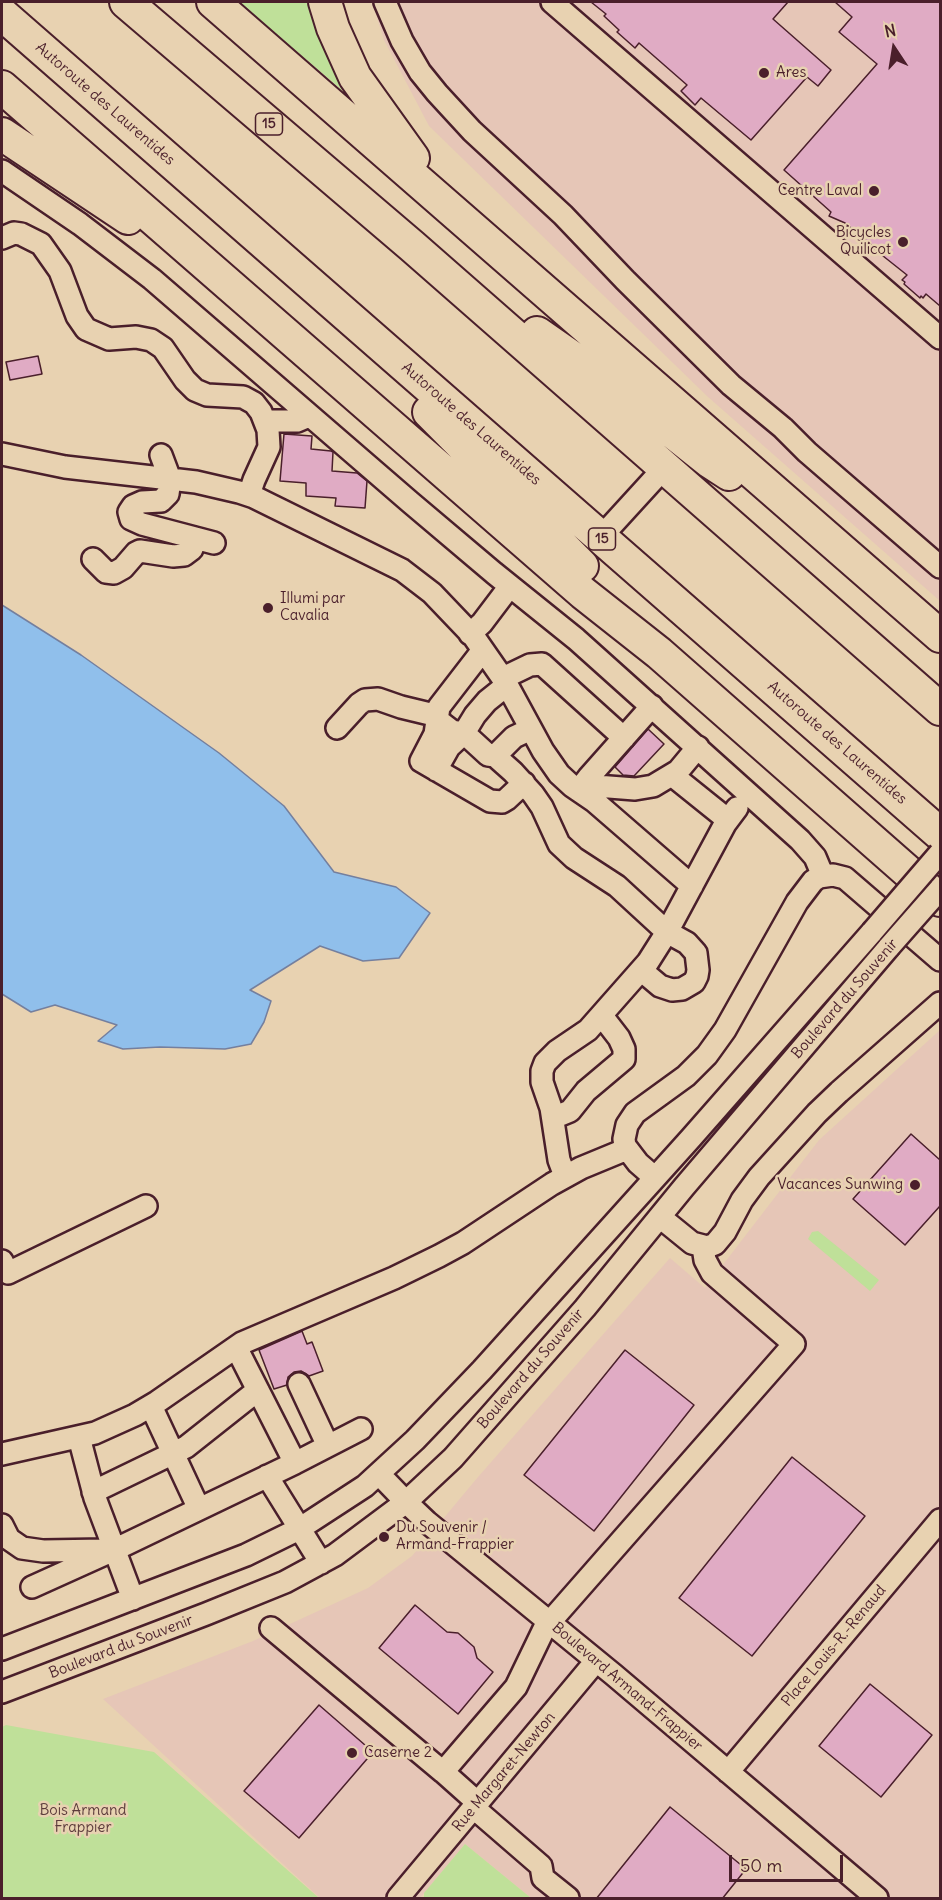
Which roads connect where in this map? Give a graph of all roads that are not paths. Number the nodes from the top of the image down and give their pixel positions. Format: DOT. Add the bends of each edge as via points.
graph roads {
  1 [pos="126,2"];
  2 [pos="213,2"];
  3 [pos="325,2"];
  4 [pos="384,2"];
  5 [pos="552,2"];
  6 [pos="2,14"];
  7 [pos="2,87"];
  8 [pos="2,134"];
  9 [pos="2,171"];
  10 [pos="447,204"];
  11 [pos="2,238"];
  12 [pos="265,244"];
  13 [pos="412,246"];
  14 [pos="222,278"];
  15 [pos="940,338"];
  16 [pos="308,414"];
  17 [pos="265,421"];
  18 [pos="2,454"];
  19 [pos="161,454"];
  20 [pos="664,468"];
  21 [pos="170,479"];
  22 [pos="249,495"];
  23 [pos="600,537"];
  24 [pos="828,538"];
  25 [pos="93,559"];
  26 [pos="940,567"];
  27 [pos="510,586"];
  28 [pos="940,636"];
  29 [pos="477,642"];
  30 [pos="659,653"];
  31 [pos="505,682"];
  32 [pos="652,706"];
  33 [pos="940,709"];
  34 [pos="436,719"];
  35 [pos="337,728"];
  36 [pos="531,729"];
  37 [pos="464,733"];
  38 [pos="624,738"];
  39 [pos="698,747"];
  40 [pos="495,756"];
  41 [pos="436,770"];
  42 [pos="672,775"];
  43 [pos="524,783"];
  44 [pos="579,790"];
  45 [pos="940,834"];
  46 [pos="940,853"];
  47 [pos="823,876"];
  48 [pos="692,886"];
  49 [pos="940,889"];
  50 [pos="940,900"];
  51 [pos="667,932"];
  52 [pos="940,960"];
  53 [pos="641,970"];
  54 [pos="940,1004"];
  55 [pos="602,1016"];
  56 [pos="553,1118"];
  57 [pos="627,1149"];
  58 [pos="565,1176"];
  59 [pos="654,1177"];
  60 [pos="146,1206"];
  61 [pos="660,1217"];
  62 [pos="703,1247"];
  63 [pos="2,1261"];
  64 [pos="236,1347"];
  65 [pos="299,1384"];
  66 [pos="258,1390"];
  67 [pos="150,1406"];
  68 [pos="361,1429"];
  69 [pos="79,1437"];
  70 [pos="328,1446"];
  71 [pos="2,1454"];
  72 [pos="174,1454"];
  73 [pos="295,1463"];
  74 [pos="379,1474"];
  75 [pos="267,1476"];
  76 [pos="93,1492"];
  77 [pos="406,1502"];
  78 [pos="199,1509"];
  79 [pos="940,1520"];
  80 [pos="2,1529"];
  81 [pos="298,1529"];
  82 [pos="114,1550"];
  83 [pos="321,1563"];
  84 [pos="32,1587"];
  85 [pos="133,1599"];
  86 [pos="549,1623"];
  87 [pos="271,1628"];
  88 [pos="2,1649"];
  89 [pos="596,1661"];
  90 [pos="2,1692"];
  91 [pos="441,1770"];
  92 [pos="728,1772"];
  93 [pos="476,1805"];
  94 [pos="409,1894"];
  95 [pos="862,1895"];
  96 [pos="568,1899"];
  1 -- 13 [label="highway, 15"];
  2 -- 10 [label="highway"];
  3 -- 10 [label="highway" via="340,45 360,84"];
  4 -- 26 [label="street" via="420,72 471,131 563,215 731,385"];
  5 -- 15 [label="street"];
  6 -- 12 [label="highway, Autoroute des Laurentides / 15"];
  7 -- 14 [label="highway"];
  8 -- 14 [label="highway"];
  9 -- 16 [label="street" via="125,257"];
  10 -- 24 [label="highway"];
  11 -- 17 [label="street" via="15,233 41,244 60,271 86,329 109,339 143,338 158,343 195,390 250,399"];
  12 -- 23 [label="highway, Autoroute des Laurentides / 15"];
  12 -- 30 [label="highway" via="596,580"];
  13 -- 20 [label="highway, 15"];
  13 -- 24 [label="highway" via="626,395 709,461"];
  14 -- 30 [label="highway" via="583,593"];
  16 -- 17 [label="street" via="297,421"];
  16 -- 27 [label="street"];
  17 -- 22 [label="street" via="269,447"];
  18 -- 21 [label="street" via="65,467"];
  19 -- 21 [label="street"];
  20 -- 23 [label="street"];
  20 -- 33 [label="highway, 15"];
  21 -- 22 [label="street"];
  21 -- 25 [label="street" via="165,498 137,504 130,509 129,516 134,522 205,540 184,555 140,551 114,573 106,572"];
  22 -- 29 [label="street" via="402,570 432,593"];
  23 -- 45 [label="highway, Autoroute des Laurentides / 15"];
  24 -- 28 [label="highway"];
  27 -- 29 [label="street" via="482,623"];
  27 -- 32 [label="street"];
  29 -- 31 [label="street"];
  29 -- 34 [label="street"];
  30 -- 50 [label="highway"];
  31 -- 36 [label="street"];
  31 -- 37 [label="street"];
  31 -- 38 [label="street" via="530,665 542,664"];
  32 -- 38 [label="street"];
  32 -- 39 [label="street"];
  34 -- 35 [label="street" via="425,712 371,699 354,708"];
  34 -- 37 [label="street" via="453,731"];
  34 -- 41 [label="street" via="435,734 421,761"];
  36 -- 40 [label="street" via="514,737"];
  36 -- 44 [label="street" via="555,769"];
  37 -- 40 [label="street" via="488,755"];
  37 -- 41 [label="street" via="449,747"];
  38 -- 44 [label="street"];
  39 -- 42 [label="street"];
  39 -- 47 [label="street" via="809,849"];
  40 -- 43 [label="street"];
  41 -- 43 [label="street" via="496,802 507,799"];
  42 -- 44 [label="street" via="643,788 604,785"];
  42 -- 48 [label="street" via="733,814"];
  43 -- 51 [label="street" via="542,807 565,852 617,886"];
  44 -- 48 [label="street"];
  46 -- 59 [label="street, Boulevard du Souvenir, bridge"];
  47 -- 52 [label="street" via="839,876 855,885"];
  47 -- 57 [label="street" via="808,886 797,902 725,1030 707,1054 686,1076 630,1119 624,1132"];
  48 -- 51 [label="street"];
  49 -- 61 [label="street, Boulevard du Souvenir, bridge"];
  51 -- 53 [label="street"];
  51 -- 53 [label="street" via="696,953 698,970 694,982 682,990 672,990 660,986"];
  53 -- 55 [label="street"];
  54 -- 62 [label="street" via="816,1113 749,1191 719,1241"];
  55 -- 56 [label="street" via="545,1063 542,1082"];
  55 -- 56 [label="street" via="619,1038 624,1059 570,1111"];
  56 -- 58 [label="street"];
  57 -- 58 [label="street"];
  57 -- 59 [label="street"];
  58 -- 64 [label="street" via="440,1256"];
  59 -- 74 [label="street, Boulevard du Souvenir" via="482,1370"];
  60 -- 63 [label="street" via="8,1273"];
  61 -- 62 [label="street" via="687,1241"];
  61 -- 77 [label="street, Boulevard du Souvenir" via="453,1458"];
  62 -- 86 [label="street" via="712,1273 794,1344"];
  64 -- 66 [label="street"];
  64 -- 67 [label="street"];
  65 -- 70 [label="street"];
  66 -- 72 [label="street"];
  66 -- 73 [label="street"];
  67 -- 69 [label="street" via="114,1425"];
  67 -- 72 [label="street"];
  68 -- 70 [label="street"];
  69 -- 71 [label="street"];
  69 -- 76 [label="street"];
  70 -- 73 [label="street"];
  72 -- 76 [label="street"];
  72 -- 78 [label="street"];
  73 -- 75 [label="street"];
  74 -- 77 [label="street, Boulevard Armand-Frappier"];
  74 -- 81 [label="street, Boulevard du Souvenir"];
  75 -- 78 [label="street"];
  75 -- 81 [label="street"];
  76 -- 82 [label="street"];
  77 -- 83 [label="street, Boulevard du Souvenir"];
  77 -- 86 [label="street, Boulevard Armand-Frappier"];
  78 -- 82 [label="street"];
  79 -- 92 [label="street, Place Louis-R.-Renaud"];
  80 -- 82 [label="street" via="15,1545 32,1550"];
  81 -- 83 [label="street"];
  81 -- 85 [label="street, Boulevard du Souvenir" via="246,1555"];
  82 -- 84 [label="street"];
  82 -- 85 [label="street"];
  83 -- 90 [label="street, Boulevard du Souvenir" via="247,1599"];
  85 -- 88 [label="street, Boulevard du Souvenir"];
  86 -- 89 [label="street, Boulevard Armand-Frappier"];
  86 -- 91 [label="street" via="516,1687"];
  87 -- 91 [label="street"];
  89 -- 92 [label="street, Boulevard Armand-Frappier"];
  89 -- 93 [label="street, Rue Margaret-Newton"];
  91 -- 93 [label="street"];
  92 -- 95 [label="street, Boulevard Armand-Frappier"];
  93 -- 94 [label="street, Rue Margaret-Newton"];
  93 -- 96 [label="street" via="541,1866 543,1878"];
}
